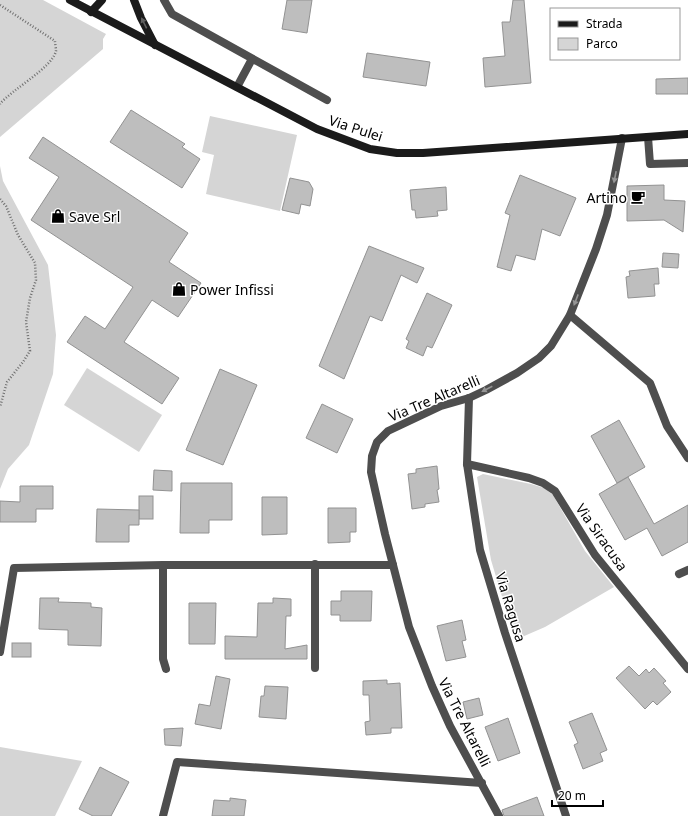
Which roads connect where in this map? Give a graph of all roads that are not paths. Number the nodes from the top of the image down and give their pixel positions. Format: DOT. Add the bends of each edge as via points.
graph roads {
  1 [pos="70,0"];
  2 [pos="92,0"];
  3 [pos="102,0"];
  4 [pos="134,0"];
  5 [pos="164,0"];
  6 [pos="91,12"];
  7 [pos="155,45"];
  8 [pos="252,59"];
  9 [pos="237,87"];
  10 [pos="327,100"];
  11 [pos="688,134"];
  12 [pos="648,137"];
  13 [pos="622,138"];
  14 [pos="688,164"];
  15 [pos="570,315"];
  16 [pos="469,398"];
  17 [pos="688,458"];
  18 [pos="467,464"];
  19 [pos="315,564"];
  20 [pos="163,565"];
  21 [pos="393,565"];
  22 [pos="688,570"];
  23 [pos="679,574"];
  24 [pos="0,652"];
  25 [pos="315,668"];
  26 [pos="166,669"];
  27 [pos="688,669"];
  28 [pos="482,783"];
  29 [pos="163,816"];
  30 [pos="500,816"];
  31 [pos="566,816"];
  1 -- 6 [label="main road, Via Pulei"];
  2 -- 6 [label="main road"];
  3 -- 6 [label="main road"];
  7 -- 4 [label="main road, one-way"];
  5 -- 8 [label="street" via="172,14"];
  6 -- 7 [label="main road, Via Pulei"];
  7 -- 9 [label="main road, Via Pulei"];
  8 -- 9 [label="street"];
  8 -- 10 [label="street"];
  9 -- 13 [label="main road, Via Pulei" via="348,142 370,149 397,153 423,154"];
  11 -- 12 [label="main road, Via Pulei"];
  12 -- 13 [label="main road, Via Pulei"];
  12 -- 14 [label="street" via="650,164"];
  13 -- 15 [label="street, Via Tre Altarelli, one-way" via="608,215"];
  15 -- 16 [label="street, Via Tre Altarelli, one-way" via="551,346 539,358 517,373"];
  15 -- 17 [label="street" via="650,383 667,426"];
  16 -- 18 [label="street, Via Ragusa"];
  16 -- 21 [label="street, Via Tre Altarelli" via="441,406 388,431 377,442 372,456 371,472"];
  18 -- 27 [label="street, Via Siracusa" via="529,478 555,491 595,555"];
  18 -- 31 [label="street, Via Ragusa" via="480,550"];
  19 -- 20 [label="street"];
  19 -- 21 [label="street"];
  19 -- 25 [label="street"];
  20 -- 24 [label="street" via="14,568"];
  20 -- 26 [label="street" via="163,659"];
  21 -- 28 [label="street, Via Tre Altarelli" via="409,627 432,686 450,726"];
  22 -- 23 [label="street"];
  28 -- 29 [label="street" via="177,762"];
  28 -- 30 [label="street, Via Tre Altarelli"];
}
